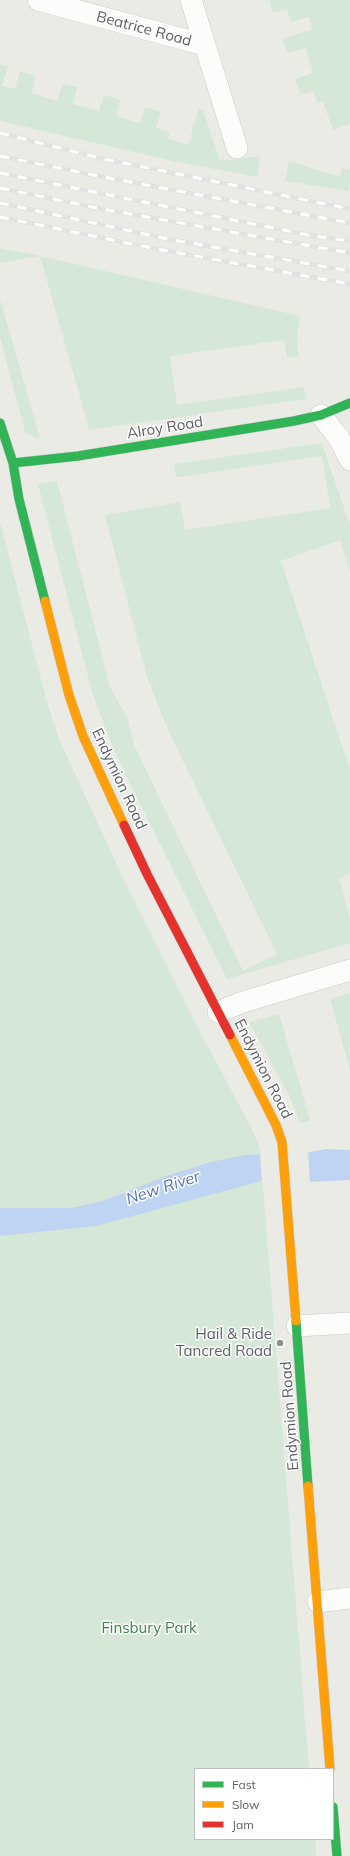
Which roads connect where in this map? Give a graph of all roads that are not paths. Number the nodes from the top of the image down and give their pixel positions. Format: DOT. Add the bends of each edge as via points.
graph roads {
  1 [pos="38,0"];
  2 [pos="190,0"];
  3 [pos="204,45"];
  4 [pos="237,148"];
  5 [pos="350,403"];
  6 [pos="321,415"];
  7 [pos="0,423"];
  8 [pos="350,460"];
  9 [pos="13,463"];
  10 [pos="350,970"];
  11 [pos="218,1012"];
  12 [pos="350,1323"];
  13 [pos="297,1326"];
  14 [pos="350,1598"];
  15 [pos="318,1602"];
  16 [pos="330,1768"];
  17 [pos="334,1819"];
  18 [pos="337,1856"];
  1 -- 3 [label="street, Beatrice Road"];
  2 -- 3 [label="street"];
  3 -- 4 [label="street"];
  5 -- 6 [label="main road, Alroy Road"];
  6 -- 8 [label="street" via="339,438"];
  6 -- 9 [label="main road, Alroy Road" via="85,455"];
  7 -- 9 [label="main road, Endymion Road"];
  9 -- 11 [label="main road, Endymion Road" via="19,499 63,673 82,736 147,874"];
  10 -- 11 [label="street"];
  11 -- 13 [label="main road, Endymion Road" via="276,1125 283,1147"];
  12 -- 13 [label="street"];
  13 -- 15 [label="main road, Endymion Road"];
  14 -- 15 [label="street"];
  15 -- 16 [label="main road, Endymion Road"];
  17 -- 18 [label="main road"];
}
